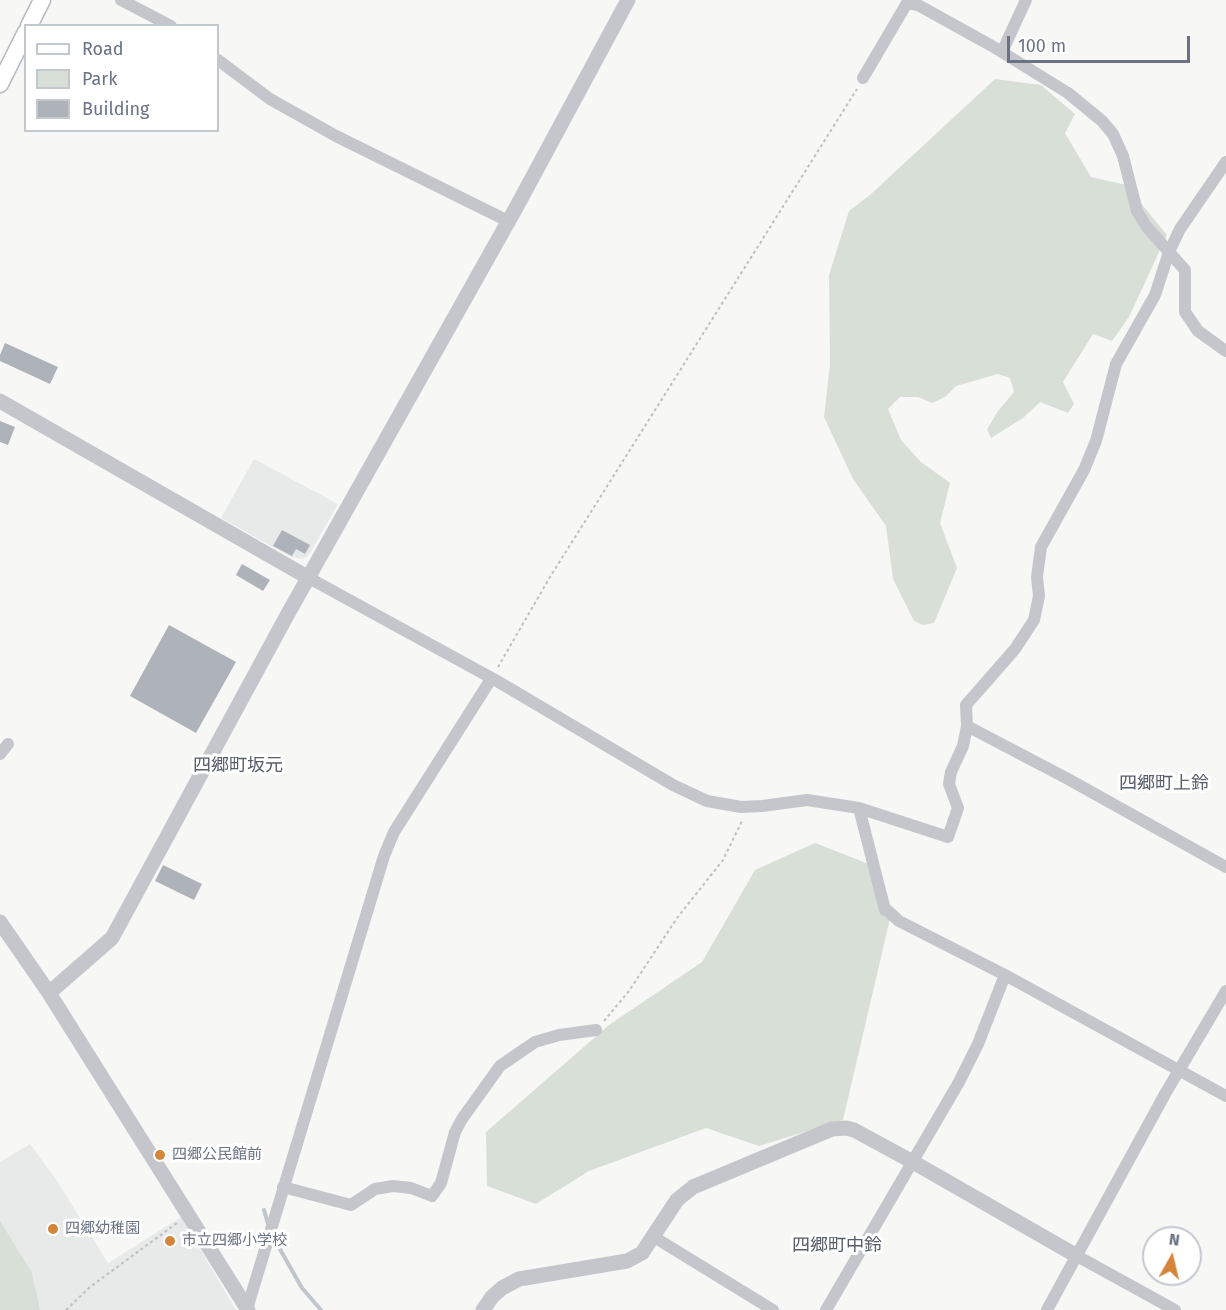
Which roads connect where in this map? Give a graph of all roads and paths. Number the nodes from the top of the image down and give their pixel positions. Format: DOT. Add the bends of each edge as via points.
graph roads {
  1 [pos="42,0"];
  2 [pos="122,0"];
  3 [pos="628,0"];
  4 [pos="1026,0"];
  5 [pos="30,24"];
  6 [pos="167,24"];
  7 [pos="24,36"];
  8 [pos="1002,52"];
  9 [pos="219,61"];
  10 [pos="863,78"];
  11 [pos="0,84"];
  12 [pos="1226,162"];
  13 [pos="508,221"];
  14 [pos="1169,252"];
  15 [pos="1226,351"];
  16 [pos="0,401"];
  17 [pos="309,578"];
  18 [pos="491,679"];
  19 [pos="967,726"];
  20 [pos="749,807"];
  21 [pos="859,808"];
  22 [pos="1226,867"];
  23 [pos="0,922"];
  24 [pos="1005,975"];
  25 [pos="1226,991"];
  26 [pos="49,993"];
  27 [pos="596,1030"];
  28 [pos="1179,1070"];
  29 [pos="1226,1096"];
  30 [pos="913,1162"];
  31 [pos="283,1186"];
  32 [pos="187,1215"];
  33 [pos="654,1237"];
  34 [pos="1077,1256"];
  35 [pos="66,1310"];
  36 [pos="247,1310"];
  37 [pos="483,1310"];
  38 [pos="773,1310"];
  39 [pos="826,1310"];
  40 [pos="1047,1310"];
  41 [pos="1175,1310"];
  1 -- 5 [label="main road"];
  2 -- 6 [label="street"];
  3 -- 13 [label="street"];
  4 -- 8 [label="street"];
  7 -- 11 [label="main road"];
  8 -- 10 [label="street" via="918,5 907,3"];
  8 -- 14 [label="street" via="1068,93 1113,134 1123,156 1137,211"];
  9 -- 13 [label="street" via="270,99 336,136"];
  10 -- 18 [label="path" via="550,577"];
  12 -- 14 [label="street"];
  13 -- 17 [label="street"];
  14 -- 15 [label="street" via="1185,270 1185,312 1198,331"];
  14 -- 19 [label="street" via="1155,295 1116,364 1096,441 1084,470 1041,548 1034,620 1015,649 966,705"];
  16 -- 17 [label="street"];
  17 -- 18 [label="street"];
  17 -- 26 [label="street" via="112,938"];
  18 -- 20 [label="street" via="673,785 707,801"];
  18 -- 31 [label="street" via="394,832 384,856"];
  19 -- 21 [label="street" via="951,772 949,784 958,808 948,837"];
  19 -- 22 [label="street"];
  20 -- 21 [label="street" via="807,800"];
  20 -- 27 [label="path" via="723,860"];
  21 -- 24 [label="street" via="885,910"];
  23 -- 26 [label="street"];
  24 -- 28 [label="street"];
  24 -- 30 [label="street" via="978,1044"];
  25 -- 28 [label="street"];
  26 -- 32 [label="street"];
  27 -- 31 [label="street" via="535,1042 500,1066 455,1132 441,1183 432,1196 393,1186 375,1189 351,1205"];
  28 -- 29 [label="street"];
  28 -- 34 [label="street"];
  30 -- 33 [label="street" via="854,1130 832,1129 693,1187 677,1200"];
  30 -- 34 [label="street"];
  30 -- 39 [label="street"];
  31 -- 36 [label="street"];
  32 -- 35 [label="path" via="90,1287"];
  32 -- 36 [label="street"];
  33 -- 37 [label="street" via="642,1253 627,1261 519,1279 502,1288"];
  33 -- 38 [label="street"];
  34 -- 40 [label="street"];
  34 -- 41 [label="street"];
}
